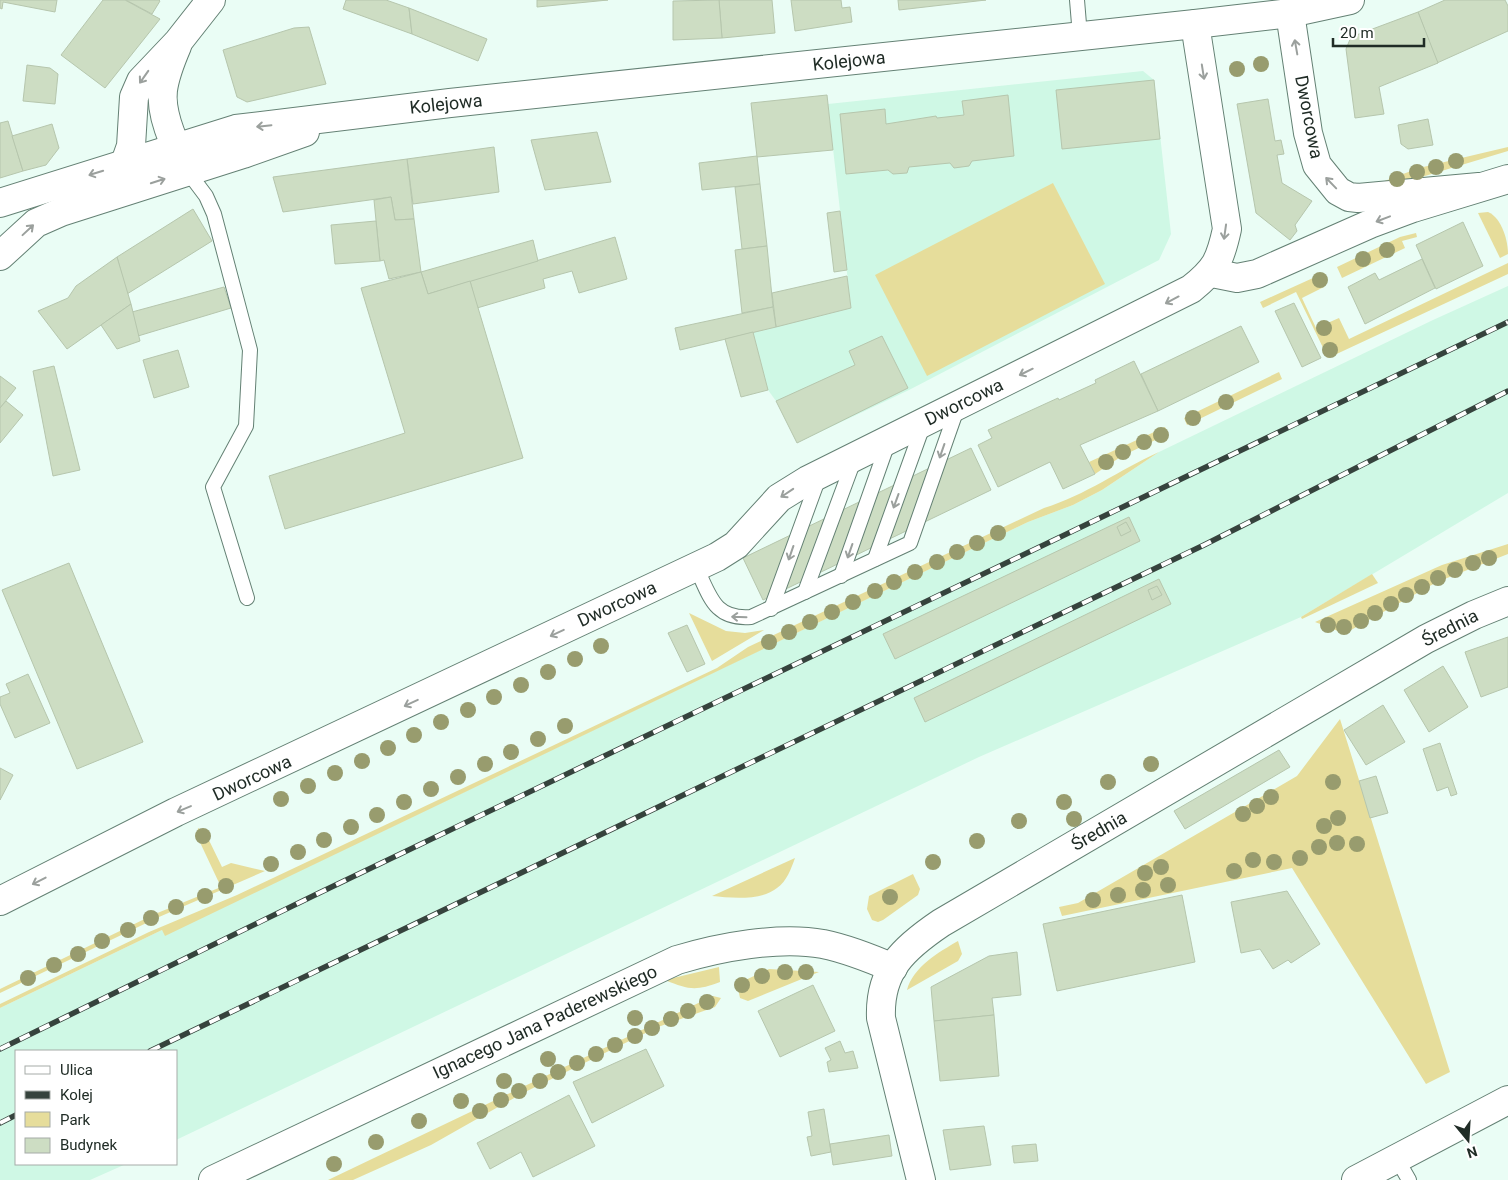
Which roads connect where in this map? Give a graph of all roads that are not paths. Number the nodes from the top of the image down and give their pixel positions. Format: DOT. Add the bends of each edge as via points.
graph roads {
  1 [pos="211,0"];
  2 [pos="1076,0"];
  3 [pos="1350,0"];
  4 [pos="1290,13"];
  5 [pos="1196,24"];
  6 [pos="1080,36"];
  7 [pos="178,42"];
  8 [pos="182,160"];
  9 [pos="125,163"];
  10 [pos="1508,179"];
  11 [pos="1479,187"];
  12 [pos="0,203"];
  13 [pos="0,256"];
  14 [pos="1212,273"];
  15 [pos="958,405"];
  16 [pos="924,422"];
  17 [pos="890,439"];
  18 [pos="855,457"];
  19 [pos="820,474"];
  20 [pos="875,559"];
  21 [pos="696,567"];
  22 [pos="841,576"];
  23 [pos="805,592"];
  24 [pos="247,598"];
  25 [pos="1508,601"];
  26 [pos="771,609"];
  27 [pos="0,901"];
  28 [pos="892,968"];
  29 [pos="1508,1100"];
  30 [pos="1403,1169"];
  31 [pos="213,1180"];
  32 [pos="921,1180"];
  33 [pos="1356,1180"];
  1 -- 7 [label="street"];
  2 -- 6 [label="lane"];
  3 -- 4 [label="street, Kolejowa"];
  4 -- 5 [label="street, Kolejowa"];
  11 -- 4 [label="street, Dworcowa, one-way" via="1358,198 1343,194 1330,184 1317,165 1308,133"];
  5 -- 6 [label="street, Kolejowa"];
  5 -- 14 [label="street, one-way" via="1226,216 1225,238"];
  6 -- 8 [label="street, Kolejowa" via="440,104 236,129"];
  7 -- 8 [label="street" via="162,93 164,110"];
  7 -- 9 [label="street, one-way" via="141,81 134,96 131,146"];
  8 -- 9 [label="street, Kolejowa"];
  13 -- 8 [label="street, Kolejowa, one-way" via="36,223"];
  8 -- 24 [label="lane" via="214,214 250,350 246,426 213,487"];
  9 -- 12 [label="street, Kolejowa, one-way"];
  10 -- 11 [label="street, Dworcowa"];
  11 -- 14 [label="street, Dworcowa, one-way" via="1370,224 1263,272 1237,278"];
  14 -- 15 [label="street, Dworcowa, one-way" via="1171,301"];
  15 -- 16 [label="street, Dworcowa"];
  15 -- 20 [label="lane, one-way" via="910,543"];
  16 -- 17 [label="street, Dworcowa"];
  16 -- 20 [label="lane, one-way"];
  17 -- 18 [label="street, Dworcowa"];
  17 -- 22 [label="lane, one-way"];
  18 -- 19 [label="street, Dworcowa"];
  18 -- 23 [label="lane"];
  19 -- 21 [label="street, Dworcowa, one-way" via="779,498 736,545"];
  19 -- 26 [label="lane, one-way"];
  20 -- 22 [label="lane"];
  26 -- 21 [label="lane, one-way" via="740,618 722,612 715,605"];
  21 -- 27 [label="street, Dworcowa, one-way" via="176,812"];
  22 -- 23 [label="lane"];
  23 -- 26 [label="lane"];
  25 -- 28 [label="street, Średnia" via="1426,639 941,923 911,944"];
  28 -- 31 [label="street, Ignacego Jana Paderewskiego" via="853,952 809,943 755,944 677,960"];
  28 -- 32 [label="street, Średnia" via="882,992 881,1018"];
  29 -- 30 [label="street"];
  30 -- 33 [label="street"];
}
